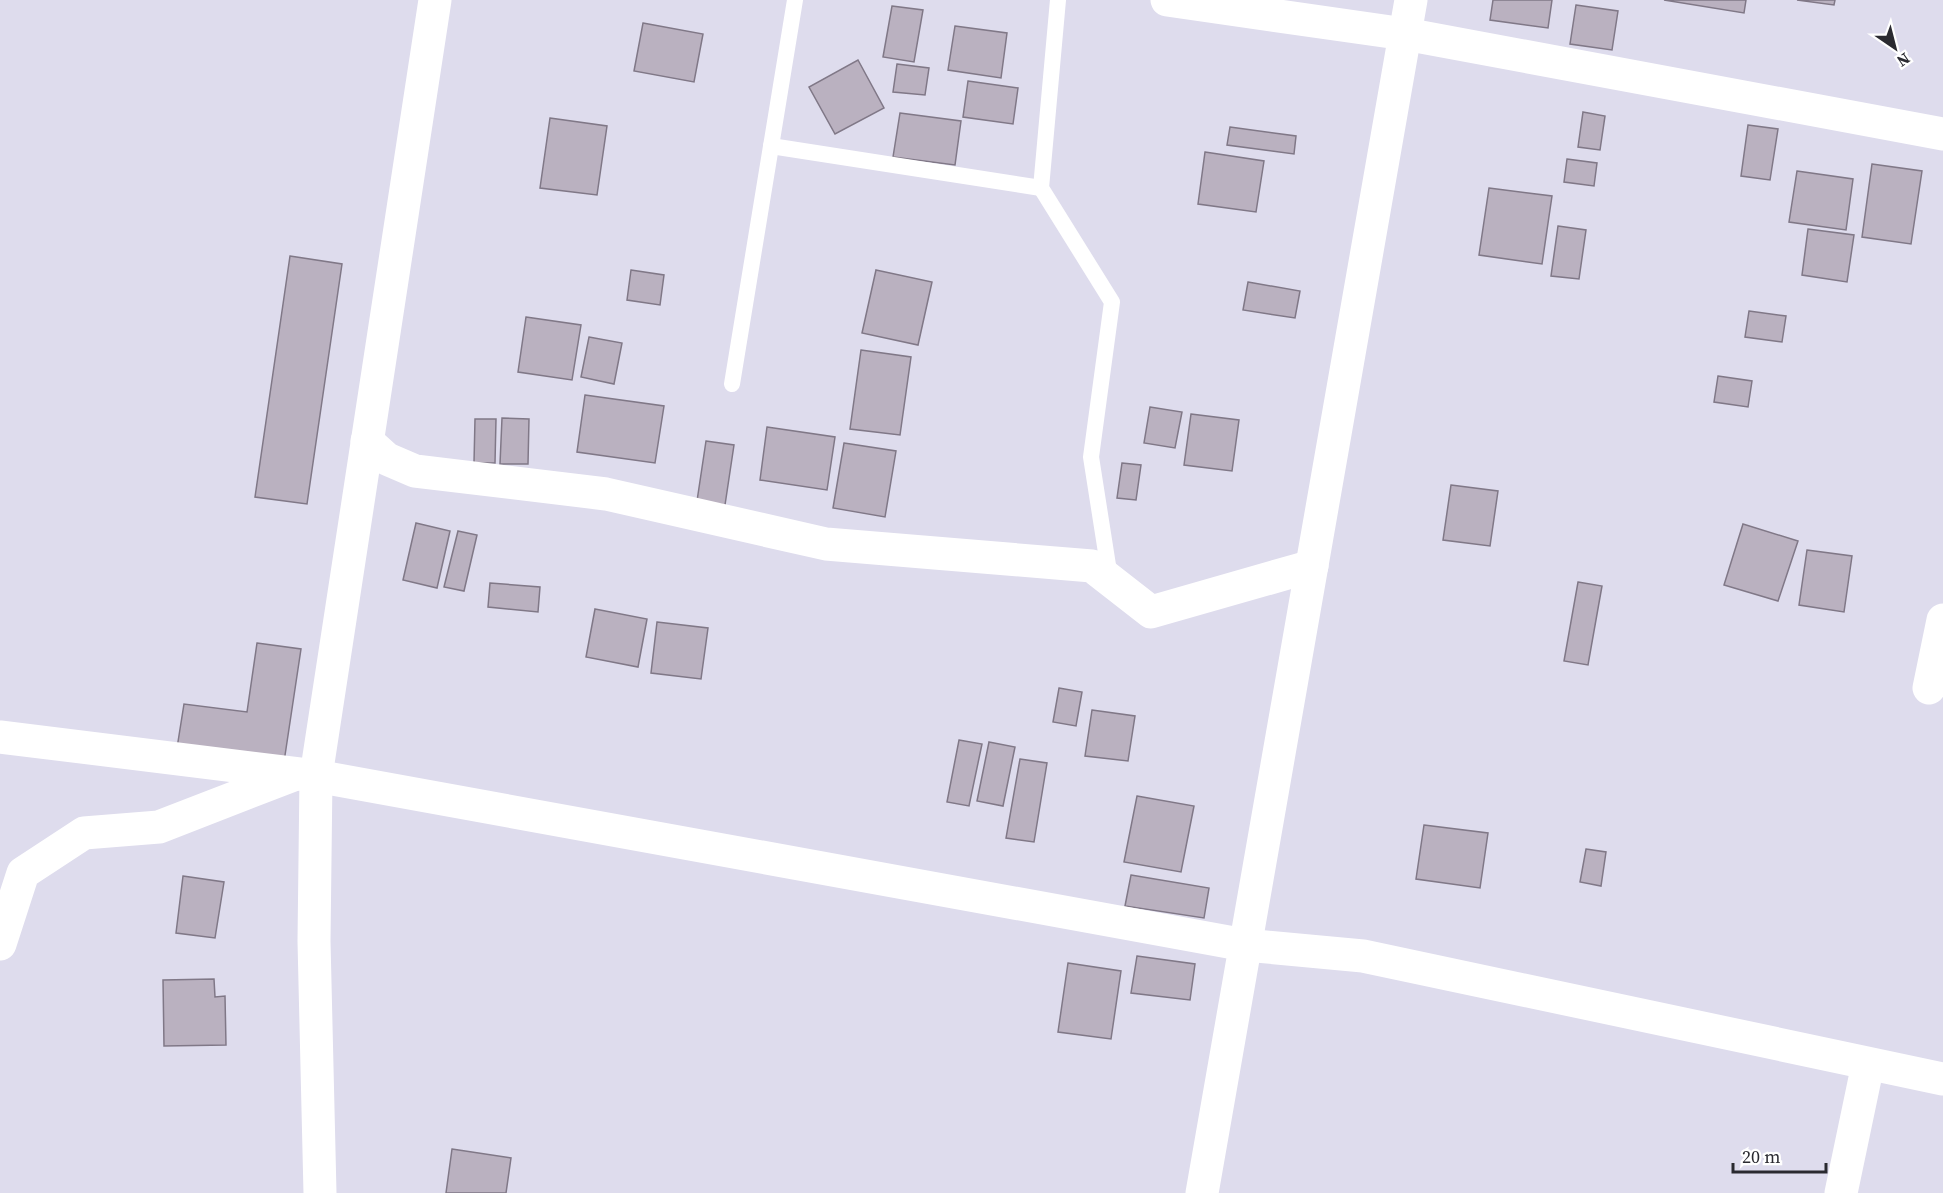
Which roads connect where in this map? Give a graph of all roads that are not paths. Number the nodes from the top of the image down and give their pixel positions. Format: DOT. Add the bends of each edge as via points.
graph roads {
  1 [pos="435,0"];
  2 [pos="795,0"];
  3 [pos="1058,0"];
  4 [pos="1167,0"];
  5 [pos="1411,0"];
  6 [pos="1405,34"];
  7 [pos="1943,134"];
  8 [pos="771,146"];
  9 [pos="1041,188"];
  10 [pos="732,384"];
  11 [pos="367,441"];
  12 [pos="1312,566"];
  13 [pos="1110,580"];
  14 [pos="1943,620"];
  15 [pos="1929,688"];
  16 [pos="0,737"];
  17 [pos="307,774"];
  18 [pos="0,944"];
  19 [pos="1245,945"];
  20 [pos="1868,1064"];
  21 [pos="1943,1079"];
  22 [pos="320,1193"];
  23 [pos="1202,1193"];
  24 [pos="1841,1193"];
  1 -- 11 [label="street"];
  2 -- 8 [label="lane"];
  3 -- 9 [label="lane"];
  4 -- 6 [label="street"];
  5 -- 6 [label="street"];
  6 -- 7 [label="street"];
  6 -- 12 [label="street"];
  8 -- 9 [label="lane"];
  8 -- 10 [label="lane"];
  9 -- 13 [label="lane" via="1112,303 1091,457"];
  11 -- 13 [label="street" via="387,459 416,471 606,494 826,543 1092,566"];
  11 -- 17 [label="street"];
  12 -- 13 [label="street" via="1151,612"];
  12 -- 19 [label="street"];
  14 -- 15 [label="street"];
  16 -- 17 [label="street"];
  17 -- 18 [label="street" via="159,826 84,833 24,873"];
  17 -- 19 [label="street"];
  17 -- 22 [label="street"];
  19 -- 20 [label="street" via="1363,956"];
  19 -- 23 [label="street"];
  20 -- 21 [label="street"];
  20 -- 24 [label="street"];
}
